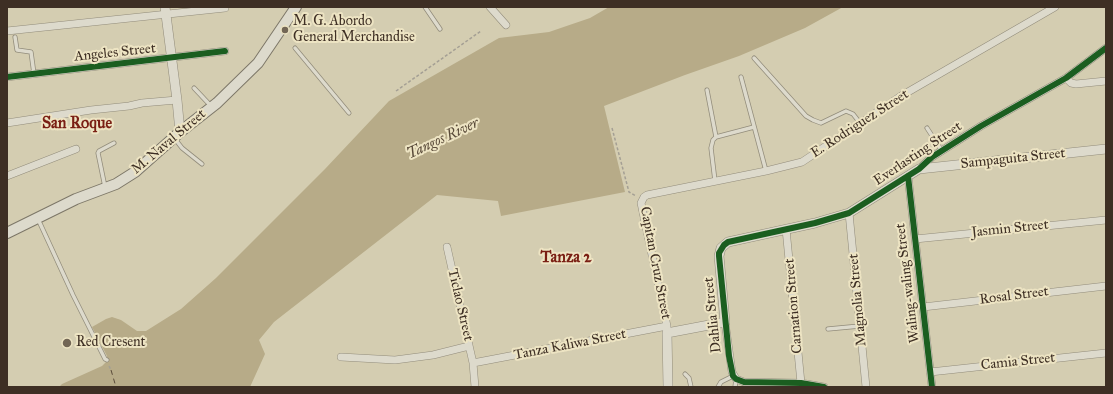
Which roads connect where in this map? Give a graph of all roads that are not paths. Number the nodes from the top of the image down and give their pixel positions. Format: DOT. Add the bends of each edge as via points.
graph roads {
  1 [pos="296,7"];
  2 [pos="425,7"];
  3 [pos="490,7"];
  4 [pos="1055,7"];
  5 [pos="225,8"];
  6 [pos="165,11"];
  7 [pos="506,25"];
  8 [pos="440,29"];
  9 [pos="7,31"];
  10 [pos="14,37"];
  11 [pos="295,48"];
  12 [pos="1106,48"];
  13 [pos="225,51"];
  14 [pos="754,58"];
  15 [pos="172,59"];
  16 [pos="34,74"];
  17 [pos="7,77"];
  18 [pos="741,77"];
  19 [pos="1066,78"];
  20 [pos="1106,81"];
  21 [pos="194,88"];
  22 [pos="707,90"];
  23 [pos="177,100"];
  24 [pos="212,106"];
  25 [pos="349,113"];
  26 [pos="7,123"];
  27 [pos="860,124"];
  28 [pos="754,127"];
  29 [pos="927,128"];
  30 [pos="177,135"];
  31 [pos="716,137"];
  32 [pos="114,143"];
  33 [pos="1106,148"];
  34 [pos="76,149"];
  35 [pos="942,151"];
  36 [pos="202,164"];
  37 [pos="919,169"];
  38 [pos="766,171"];
  39 [pos="7,176"];
  40 [pos="908,176"];
  41 [pos="715,181"];
  42 [pos="105,188"];
  43 [pos="645,197"];
  44 [pos="850,213"];
  45 [pos="37,218"];
  46 [pos="1106,220"];
  47 [pos="786,229"];
  48 [pos="7,233"];
  49 [pos="915,239"];
  50 [pos="728,242"];
  51 [pos="447,247"];
  52 [pos="1106,286"];
  53 [pos="923,307"];
  54 [pos="725,322"];
  55 [pos="860,326"];
  56 [pos="828,329"];
  57 [pos="667,330"];
  58 [pos="469,346"];
  59 [pos="1106,353"];
  60 [pos="342,357"];
  61 [pos="107,360"];
  62 [pos="473,363"];
  63 [pos="930,372"];
  64 [pos="685,374"];
  65 [pos="735,377"];
  66 [pos="801,383"];
  67 [pos="475,387"];
  68 [pos="668,387"];
  69 [pos="691,387"];
  70 [pos="718,387"];
  71 [pos="735,387"];
  72 [pos="824,387"];
  73 [pos="866,387"];
  74 [pos="932,387"];
  1 -- 24 [label="main road, M. Naval Street" via="280,36 258,63"];
  2 -- 8 [label="lane"];
  3 -- 7 [label="street"];
  4 -- 27 [label="street, E. Rodriguez Street" via="901,96"];
  5 -- 6 [label="street"];
  6 -- 9 [label="street"];
  6 -- 15 [label="street"];
  10 -- 16 [label="lane" via="17,50 31,52"];
  11 -- 25 [label="lane"];
  12 -- 19 [label="street, Everlasting Street"];
  13 -- 15 [label="street, Angeles Street"];
  14 -- 27 [label="lane" via="806,116 821,123 846,111 853,114"];
  15 -- 16 [label="street, Angeles Street"];
  15 -- 23 [label="street"];
  16 -- 17 [label="street, Angeles Street"];
  18 -- 28 [label="lane"];
  19 -- 20 [label="street" via="1076,84"];
  19 -- 35 [label="street, Everlasting Street"];
  21 -- 24 [label="lane"];
  22 -- 31 [label="lane"];
  23 -- 26 [label="street"];
  23 -- 30 [label="street"];
  24 -- 30 [label="main road, M. Naval Street"];
  27 -- 38 [label="street, E. Rodriguez Street" via="802,162"];
  28 -- 31 [label="lane"];
  28 -- 38 [label="lane"];
  29 -- 35 [label="lane"];
  30 -- 36 [label="lane" via="182,148"];
  30 -- 42 [label="main road, M. Naval Street" via="135,172"];
  31 -- 41 [label="lane" via="711,148"];
  32 -- 42 [label="lane" via="98,153"];
  33 -- 37 [label="street, Sampaguita Street"];
  34 -- 39 [label="street"];
  35 -- 37 [label="street, Everlasting Street"];
  37 -- 40 [label="street, Everlasting Street"];
  38 -- 41 [label="street, E. Rodriguez Street"];
  40 -- 44 [label="street, Everlasting Street"];
  40 -- 49 [label="street, Waling-waling Street"];
  41 -- 43 [label="street, E. Rodriguez Street"];
  42 -- 45 [label="main road, M. Naval Street"];
  43 -- 57 [label="street, Capitan Cruz Street" via="641,203"];
  44 -- 47 [label="street, Everlasting Street" via="815,224"];
  44 -- 55 [label="street, Magnolia Street"];
  45 -- 48 [label="main road, M. Naval Street"];
  45 -- 61 [label="lane"];
  46 -- 49 [label="street, Jasmin Street"];
  47 -- 50 [label="street, Everlasting Street"];
  47 -- 66 [label="street, Carnation Street"];
  49 -- 53 [label="street, Waling-waling Street"];
  50 -- 54 [label="street, Dahlia Street" via="721,248 719,256"];
  51 -- 58 [label="street, Ticlao Street"];
  52 -- 53 [label="street, Rosal Street"];
  53 -- 63 [label="street, Waling-waling Street"];
  54 -- 57 [label="street"];
  54 -- 65 [label="street, Dahlia Street" via="729,356"];
  55 -- 56 [label="lane"];
  55 -- 73 [label="street, Magnolia Street"];
  57 -- 62 [label="street, Tanza Kaliwa Street"];
  57 -- 68 [label="street"];
  58 -- 60 [label="street" via="433,355 395,360"];
  58 -- 62 [label="street, Ticlao Street"];
  59 -- 63 [label="street, Camia Street"];
  62 -- 67 [label="street, Ticlao Street"];
  63 -- 74 [label="street, Waling-waling Street"];
  64 -- 69 [label="lane"];
  65 -- 66 [label="street" via="744,382"];
  65 -- 70 [label="lane" via="721,382"];
  65 -- 71 [label="lane"];
  66 -- 72 [label="street"];
}
